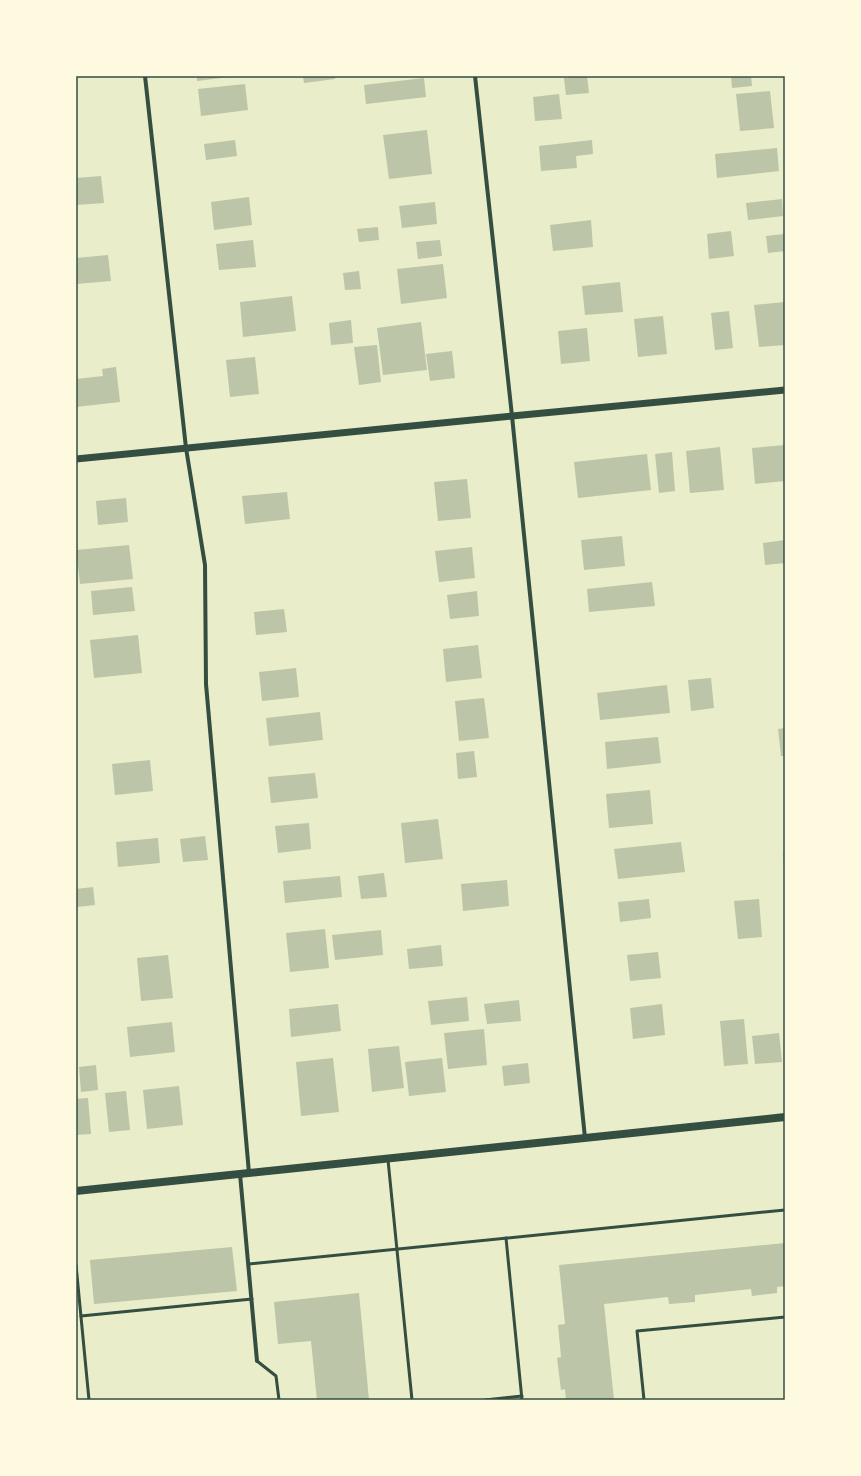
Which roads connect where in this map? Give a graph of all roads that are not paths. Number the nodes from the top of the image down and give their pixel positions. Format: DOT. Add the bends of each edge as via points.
graph roads {
  1 [pos="145,76"];
  2 [pos="475,76"];
  3 [pos="785,390"];
  4 [pos="512,416"];
  5 [pos="186,448"];
  6 [pos="76,460"];
  7 [pos="785,1117"];
  8 [pos="585,1138"];
  9 [pos="388,1158"];
  10 [pos="245,1173"];
  11 [pos="76,1191"];
  12 [pos="785,1210"];
  13 [pos="506,1238"];
  14 [pos="397,1249"];
  15 [pos="249,1264"];
  16 [pos="76,1265"];
  17 [pos="252,1299"];
  18 [pos="81,1316"];
  19 [pos="785,1317"];
  20 [pos="257,1361"];
  21 [pos="522,1398"];
  22 [pos="89,1400"];
  23 [pos="279,1400"];
  24 [pos="412,1400"];
  25 [pos="485,1400"];
  26 [pos="644,1400"];
  1 -- 5 [label="street"];
  2 -- 4 [label="street"];
  3 -- 4 [label="street"];
  4 -- 5 [label="street"];
  4 -- 8 [label="street"];
  5 -- 6 [label="street"];
  5 -- 10 [label="street" via="205,564 206,684"];
  7 -- 8 [label="main road"];
  8 -- 9 [label="main road"];
  9 -- 10 [label="main road"];
  9 -- 14 [label="lane"];
  10 -- 11 [label="main road"];
  10 -- 15 [label="street"];
  12 -- 13 [label="lane"];
  13 -- 14 [label="lane"];
  13 -- 21 [label="lane"];
  14 -- 15 [label="lane"];
  14 -- 24 [label="lane"];
  15 -- 17 [label="street"];
  16 -- 18 [label="lane"];
  17 -- 18 [label="lane"];
  17 -- 20 [label="street"];
  18 -- 22 [label="lane"];
  19 -- 26 [label="lane" via="637,1331"];
  20 -- 23 [label="lane" via="276,1376"];
  21 -- 25 [label="lane"];
}
